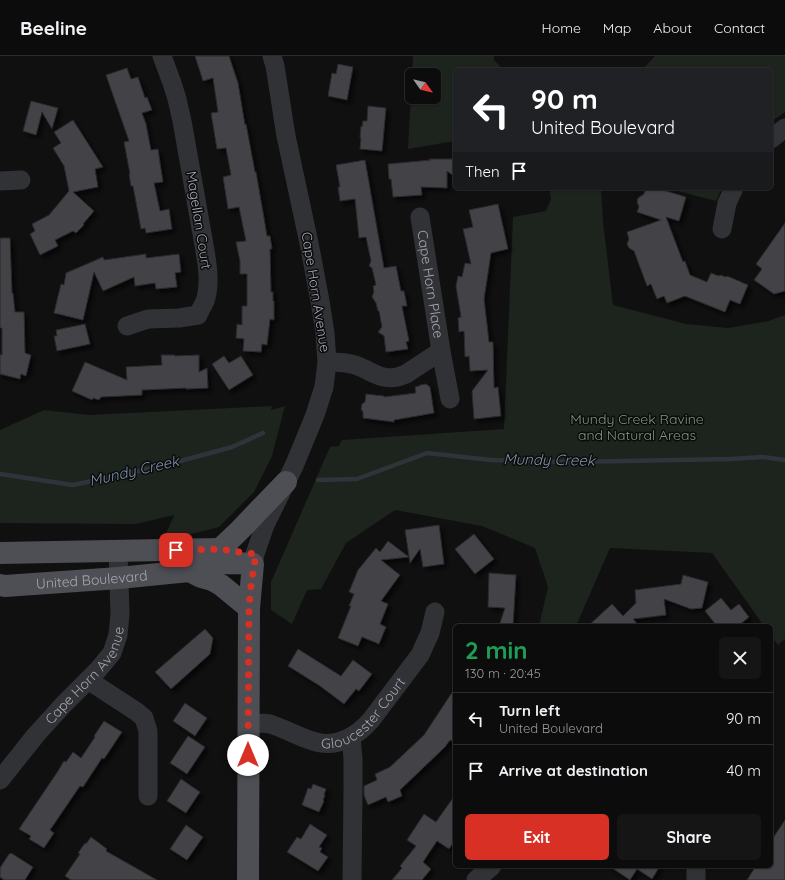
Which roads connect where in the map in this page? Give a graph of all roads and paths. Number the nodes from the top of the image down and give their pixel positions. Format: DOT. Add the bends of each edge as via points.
graph roads {
  1 [pos="162,56"];
  2 [pos="272,56"];
  3 [pos="785,128"];
  4 [pos="773,137"];
  5 [pos="21,180"];
  6 [pos="0,181"];
  7 [pos="733,190"];
  8 [pos="420,217"];
  9 [pos="722,230"];
  10 [pos="128,326"];
  11 [pos="441,351"];
  12 [pos="327,362"];
  13 [pos="450,399"];
  14 [pos="286,482"];
  15 [pos="220,549"];
  16 [pos="118,551"];
  17 [pos="0,553"];
  18 [pos="254,559"];
  19 [pos="189,571"];
  20 [pos="119,578"];
  21 [pos="2,586"];
  22 [pos="249,608"];
  23 [pos="435,612"];
  24 [pos="88,680"];
  25 [pos="248,724"];
  26 [pos="351,737"];
  27 [pos="0,780"];
  28 [pos="148,796"];
  29 [pos="490,868"];
  30 [pos="696,868"];
  31 [pos="248,880"];
  32 [pos="352,880"];
  33 [pos="476,880"];
  34 [pos="696,880"];
  1 -- 10 [label="street, Magellan Court" via="172,82 182,122 204,245 208,285 198,315 148,319"];
  2 -- 12 [label="street, Cape Horn Avenue" via="320,301"];
  3 -- 4 [label="street"];
  5 -- 6 [label="street"];
  7 -- 9 [label="street" via="727,203"];
  8 -- 11 [label="street, Cape Horn Place"];
  11 -- 12 [label="street, Cape Horn Place" via="406,374 391,378 351,364"];
  11 -- 13 [label="street, Cape Horn Place"];
  12 -- 14 [label="street, Cape Horn Avenue" via="324,387 317,409"];
  14 -- 15 [label="main road"];
  14 -- 18 [label="street, Cape Horn Avenue" via="265,525"];
  15 -- 16 [label="main road, United Boulevard"];
  15 -- 18 [label="main road, United Boulevard" via="238,552"];
  16 -- 17 [label="main road, United Boulevard"];
  16 -- 20 [label="street, Cape Horn Avenue"];
  18 -- 19 [label="main road, United Boulevard" via="196,565"];
  18 -- 22 [label="main road"];
  19 -- 20 [label="main road, United Boulevard"];
  19 -- 22 [label="main road" via="221,585"];
  20 -- 21 [label="main road, United Boulevard"];
  20 -- 24 [label="street, Cape Horn Avenue" via="120,620 115,646 109,657"];
  22 -- 25 [label="main road"];
  23 -- 26 [label="street, Gloucester Court" via="430,633 420,655 371,720"];
  24 -- 27 [label="street, Cape Horn Avenue" via="40,730"];
  24 -- 28 [label="street" via="142,715 146,722 149,736"];
  25 -- 26 [label="street, Gloucester Court" via="268,724 319,743 337,742"];
  25 -- 31 [label="main road"];
  26 -- 32 [label="street"];
  29 -- 33 [label="street"];
  30 -- 34 [label="street"];
}
